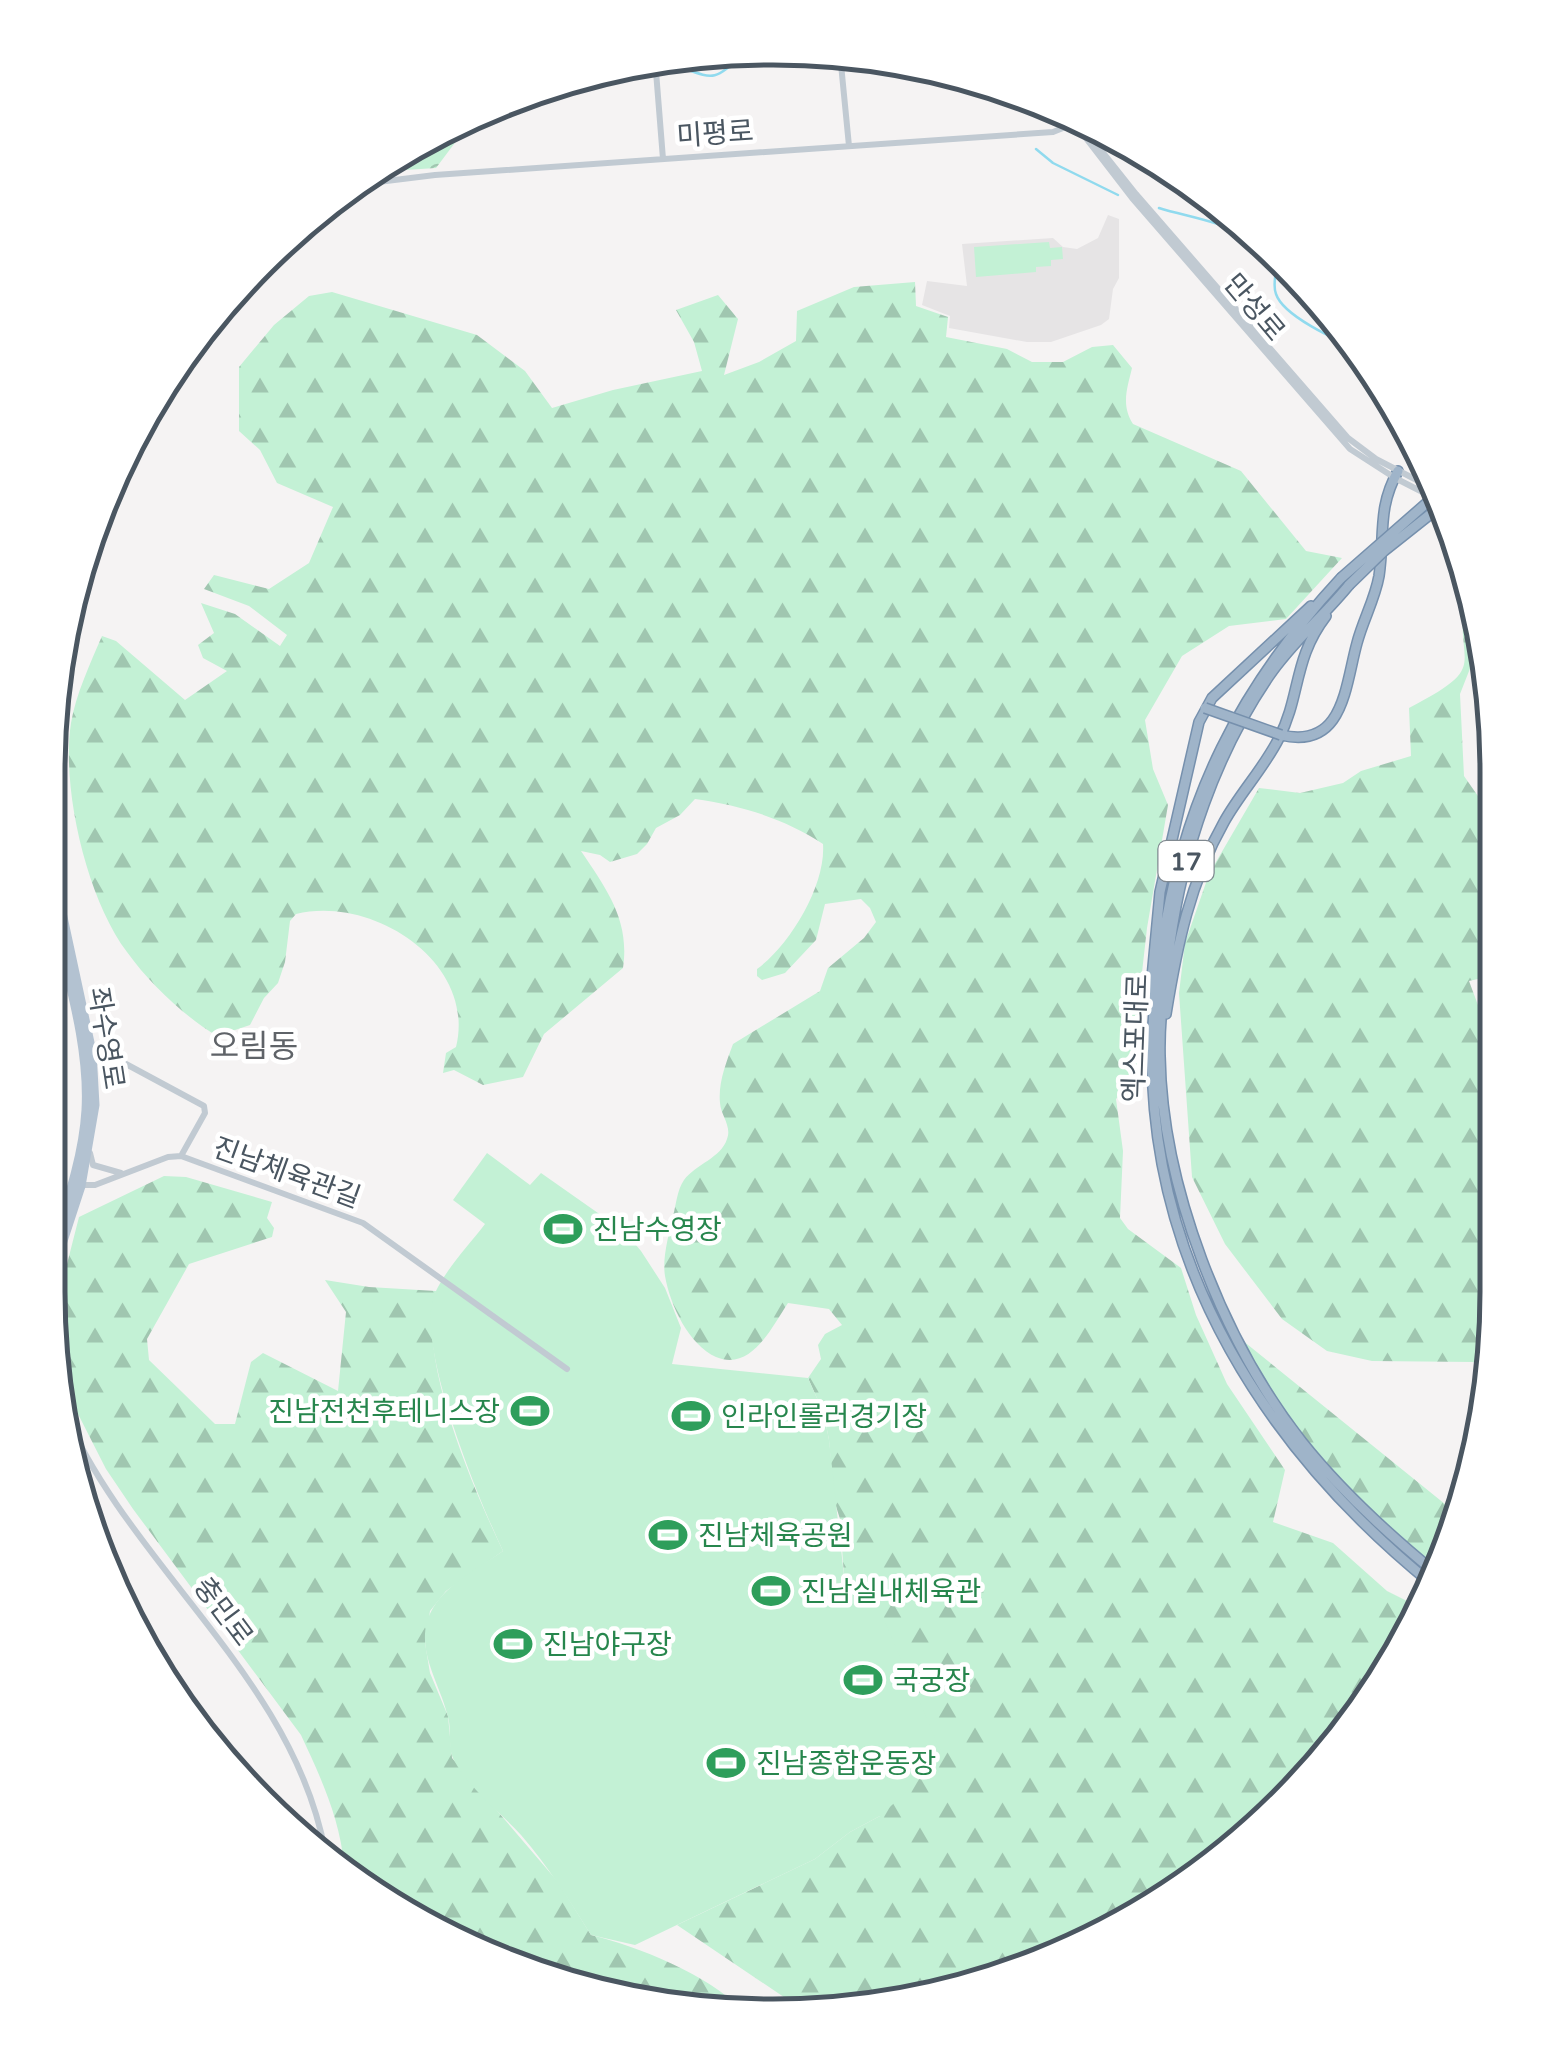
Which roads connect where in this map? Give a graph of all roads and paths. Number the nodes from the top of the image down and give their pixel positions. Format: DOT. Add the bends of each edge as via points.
graph roads {
  1 [pos="841,69"];
  2 [pos="656,75"];
  3 [pos="1062,128"];
  4 [pos="1094,143"];
  5 [pos="849,146"];
  6 [pos="663,159"];
  7 [pos="384,181"];
  8 [pos="1397,474"];
  9 [pos="1419,486"];
  10 [pos="1419,486"];
  11 [pos="1428,506"];
  12 [pos="1345,581"];
  13 [pos="1328,592"];
  14 [pos="1337,600"];
  15 [pos="1204,708"];
  16 [pos="1281,735"];
  17 [pos="65,936"];
  18 [pos="65,959"];
  19 [pos="80,1014"];
  20 [pos="1156,1034"];
  21 [pos="92,1052"];
  22 [pos="94,1122"];
  23 [pos="181,1156"];
  24 [pos="122,1173"];
  25 [pos="77,1184"];
  26 [pos="65,1216"];
  27 [pos="65,1227"];
  28 [pos="567,1369"];
  29 [pos="84,1453"];
  30 [pos="1359,1513"];
  31 [pos="1425,1565"];
  32 [pos="1421,1573"];
  33 [pos="321,1836"];
  1 -- 5 [label="street"];
  2 -- 6 [label="street"];
  3 -- 5 [label="street, 미평로"];
  4 -- 8 [label="street, 만성로" via="1348,438"];
  5 -- 6 [label="street, 미평로"];
  6 -- 7 [label="street, 미평로"];
  8 -- 9 [label="street, 만성로"];
  8 -- 10 [label="street, 만성로"];
  8 -- 16 [label="highway" via="1383,509 1376,592 1339,712 1310,736"];
  11 -- 12 [label="highway, 엑스포대로 / 17, bridge"];
  12 -- 13 [label="highway, 엑스포대로 / 17"];
  12 -- 14 [label="highway, 엑스포대로 / 17"];
  13 -- 15 [label="highway"];
  13 -- 20 [label="highway, 엑스포대로 / 17" via="1265,670 1200,791 1168,908"];
  14 -- 16 [label="highway" via="1306,645"];
  14 -- 20 [label="highway, 엑스포대로 / 17" via="1270,674 1206,796 1175,910"];
  15 -- 16 [label="highway, bridge"];
  15 -- 20 [label="highway" via="1160,892 1149,998"];
  16 -- 20 [label="highway" via="1198,874"];
  17 -- 19 [label="main road, 좌수영로"];
  18 -- 19 [label="main road, 좌수영로"];
  19 -- 21 [label="main road, 좌수영로"];
  19 -- 25 [label="main road, 좌수영로" via="86,1100"];
  20 -- 30 [label="highway, 엑스포대로 / 17" via="1178,1181 1210,1278 1246,1354 1299,1438"];
  20 -- 30 [label="highway, 엑스포대로 / 17" via="1155,1118 1164,1172 1183,1244 1227,1348 1286,1438"];
  21 -- 22 [label="main road, 좌수영로"];
  21 -- 23 [label="street" via="204,1106"];
  22 -- 24 [label="street" via="90,1161"];
  22 -- 25 [label="main road, 좌수영로"];
  23 -- 24 [label="street, 진남체육관길"];
  23 -- 28 [label="street, 진남체육관길" via="363,1223"];
  24 -- 25 [label="street, 진남체육관길" via="95,1185"];
  25 -- 26 [label="main road, 좌수영로"];
  25 -- 27 [label="main road, 좌수영로"];
  29 -- 33 [label="street, 충민로" via="280,1730 311,1792"];
  30 -- 31 [label="highway, 엑스포대로 / 17"];
  30 -- 32 [label="highway, 엑스포대로 / 17"];
}
